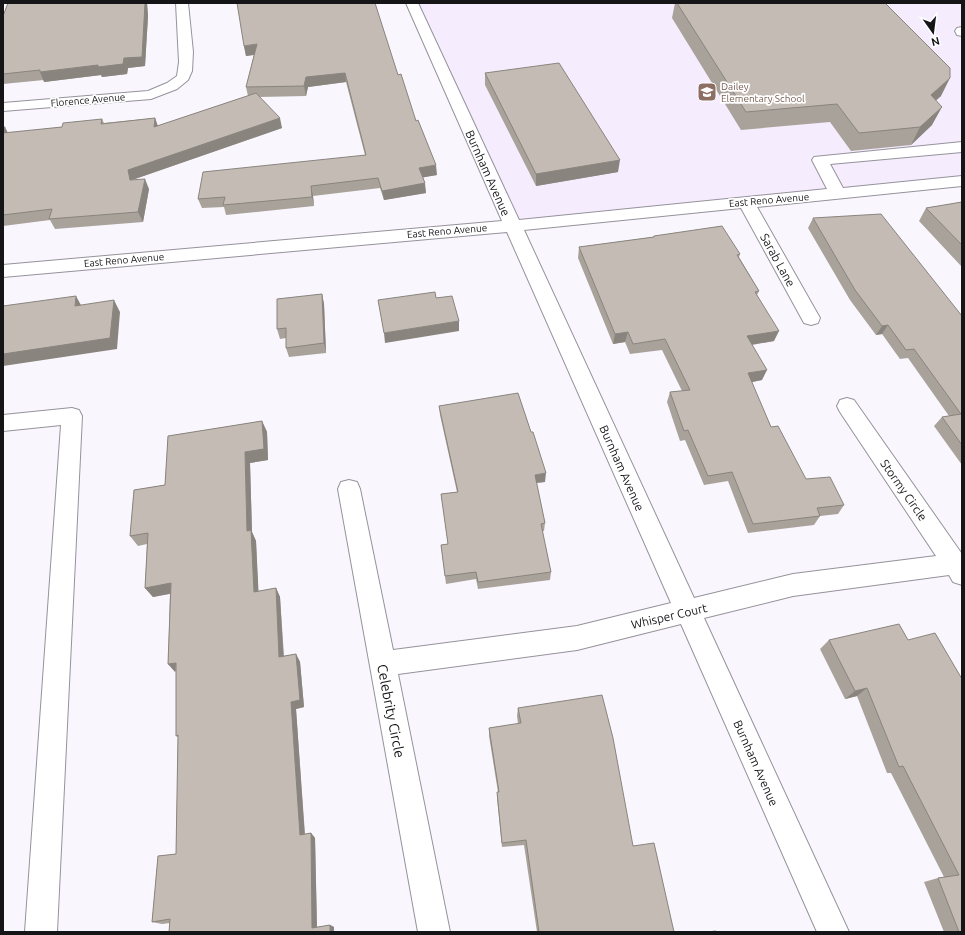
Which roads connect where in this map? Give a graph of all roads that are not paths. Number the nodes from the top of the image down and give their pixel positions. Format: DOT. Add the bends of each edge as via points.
graph roads {
  1 [pos="182,3"];
  2 [pos="412,3"];
  3 [pos="3,107"];
  4 [pos="962,147"];
  5 [pos="962,181"];
  6 [pos="838,194"];
  7 [pos="746,202"];
  8 [pos="512,226"];
  9 [pos="3,271"];
  10 [pos="811,318"];
  11 [pos="847,406"];
  12 [pos="3,423"];
  13 [pos="349,489"];
  14 [pos="959,569"];
  15 [pos="687,612"];
  16 [pos="382,664"];
  17 [pos="41,932"];
  18 [pos="434,932"];
  19 [pos="833,932"];
  1 -- 3 [label="street, Florence Avenue" via="187,66 183,76 172,87 151,95"];
  2 -- 8 [label="street, Burnham Avenue"];
  4 -- 6 [label="street" via="820,160"];
  5 -- 6 [label="street, East Reno Avenue"];
  6 -- 7 [label="street, East Reno Avenue"];
  7 -- 8 [label="street, East Reno Avenue"];
  7 -- 10 [label="street, Sarab Lane"];
  8 -- 9 [label="street, East Reno Avenue"];
  8 -- 15 [label="street, Burnham Avenue"];
  11 -- 14 [label="street, Stormy Circle"];
  12 -- 17 [label="street" via="72,416"];
  13 -- 16 [label="street, Celebrity Circle"];
  14 -- 15 [label="street, Whisper Court" via="793,585"];
  15 -- 16 [label="street, Whisper Court" via="577,638"];
  15 -- 19 [label="street, Burnham Avenue"];
  16 -- 18 [label="street, Celebrity Circle"];
}
